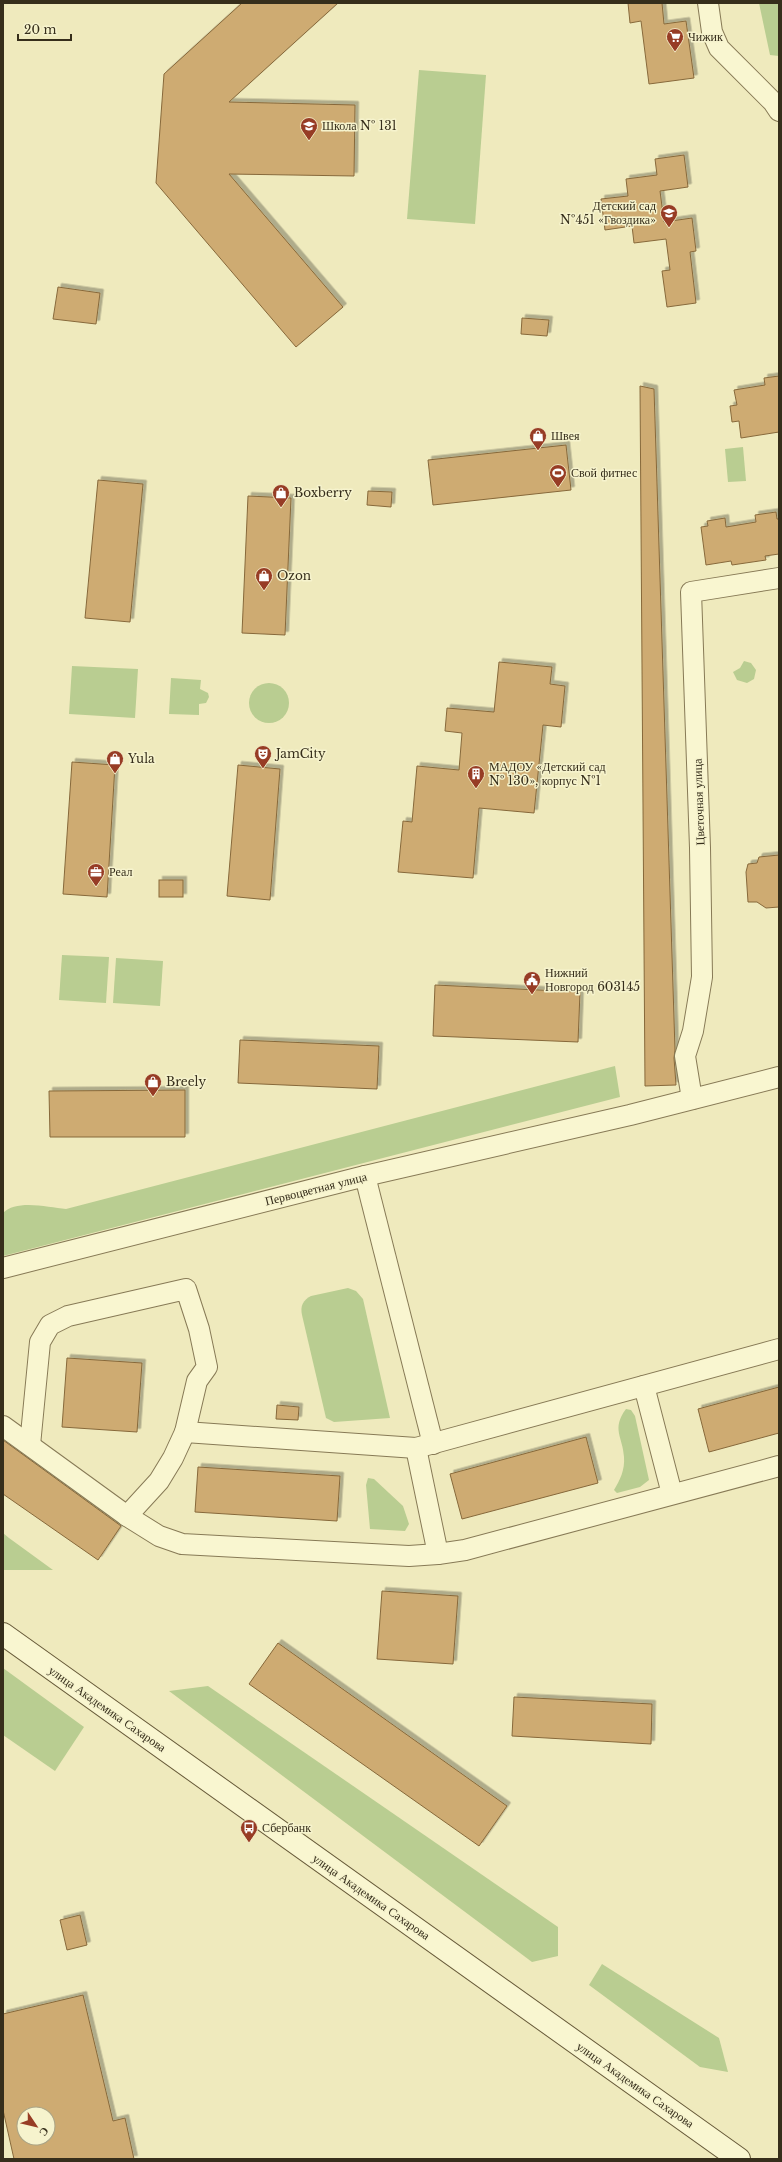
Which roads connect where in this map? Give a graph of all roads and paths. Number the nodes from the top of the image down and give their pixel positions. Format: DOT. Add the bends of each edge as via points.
graph roads {
  1 [pos="708,3"];
  2 [pos="779,111"];
  3 [pos="779,578"];
  4 [pos="779,1077"];
  5 [pos="692,1099"];
  6 [pos="365,1176"];
  7 [pos="3,1268"];
  8 [pos="779,1349"];
  9 [pos="644,1386"];
  10 [pos="3,1426"];
  11 [pos="185,1432"];
  12 [pos="30,1445"];
  13 [pos="424,1446"];
  14 [pos="779,1466"];
  15 [pos="672,1494"];
  16 [pos="127,1516"];
  17 [pos="438,1554"];
  18 [pos="3,1634"];
  19 [pos="739,2159"];
  1 -- 2 [label="street" via="712,32 719,48 774,102"];
  3 -- 5 [label="street, Цветочная улица" via="691,592 702,977 693,1030 685,1056"];
  4 -- 5 [label="street, Первоцветная улица"];
  5 -- 6 [label="street, Первоцветная улица"];
  6 -- 7 [label="street, Первоцветная улица"];
  6 -- 13 [label="street"];
  8 -- 9 [label="street"];
  9 -- 13 [label="street"];
  9 -- 15 [label="street"];
  10 -- 12 [label="street"];
  11 -- 12 [label="street" via="197,1381 207,1367 199,1329 186,1289 68,1316 50,1325 40,1342"];
  11 -- 13 [label="street"];
  11 -- 16 [label="street" via="174,1458 158,1481"];
  12 -- 16 [label="street"];
  13 -- 17 [label="street"];
  14 -- 15 [label="street"];
  15 -- 17 [label="street" via="465,1550"];
  16 -- 17 [label="street" via="159,1536 182,1544 409,1556"];
  18 -- 19 [label="main road, улица Академика Сахарова"];
}
